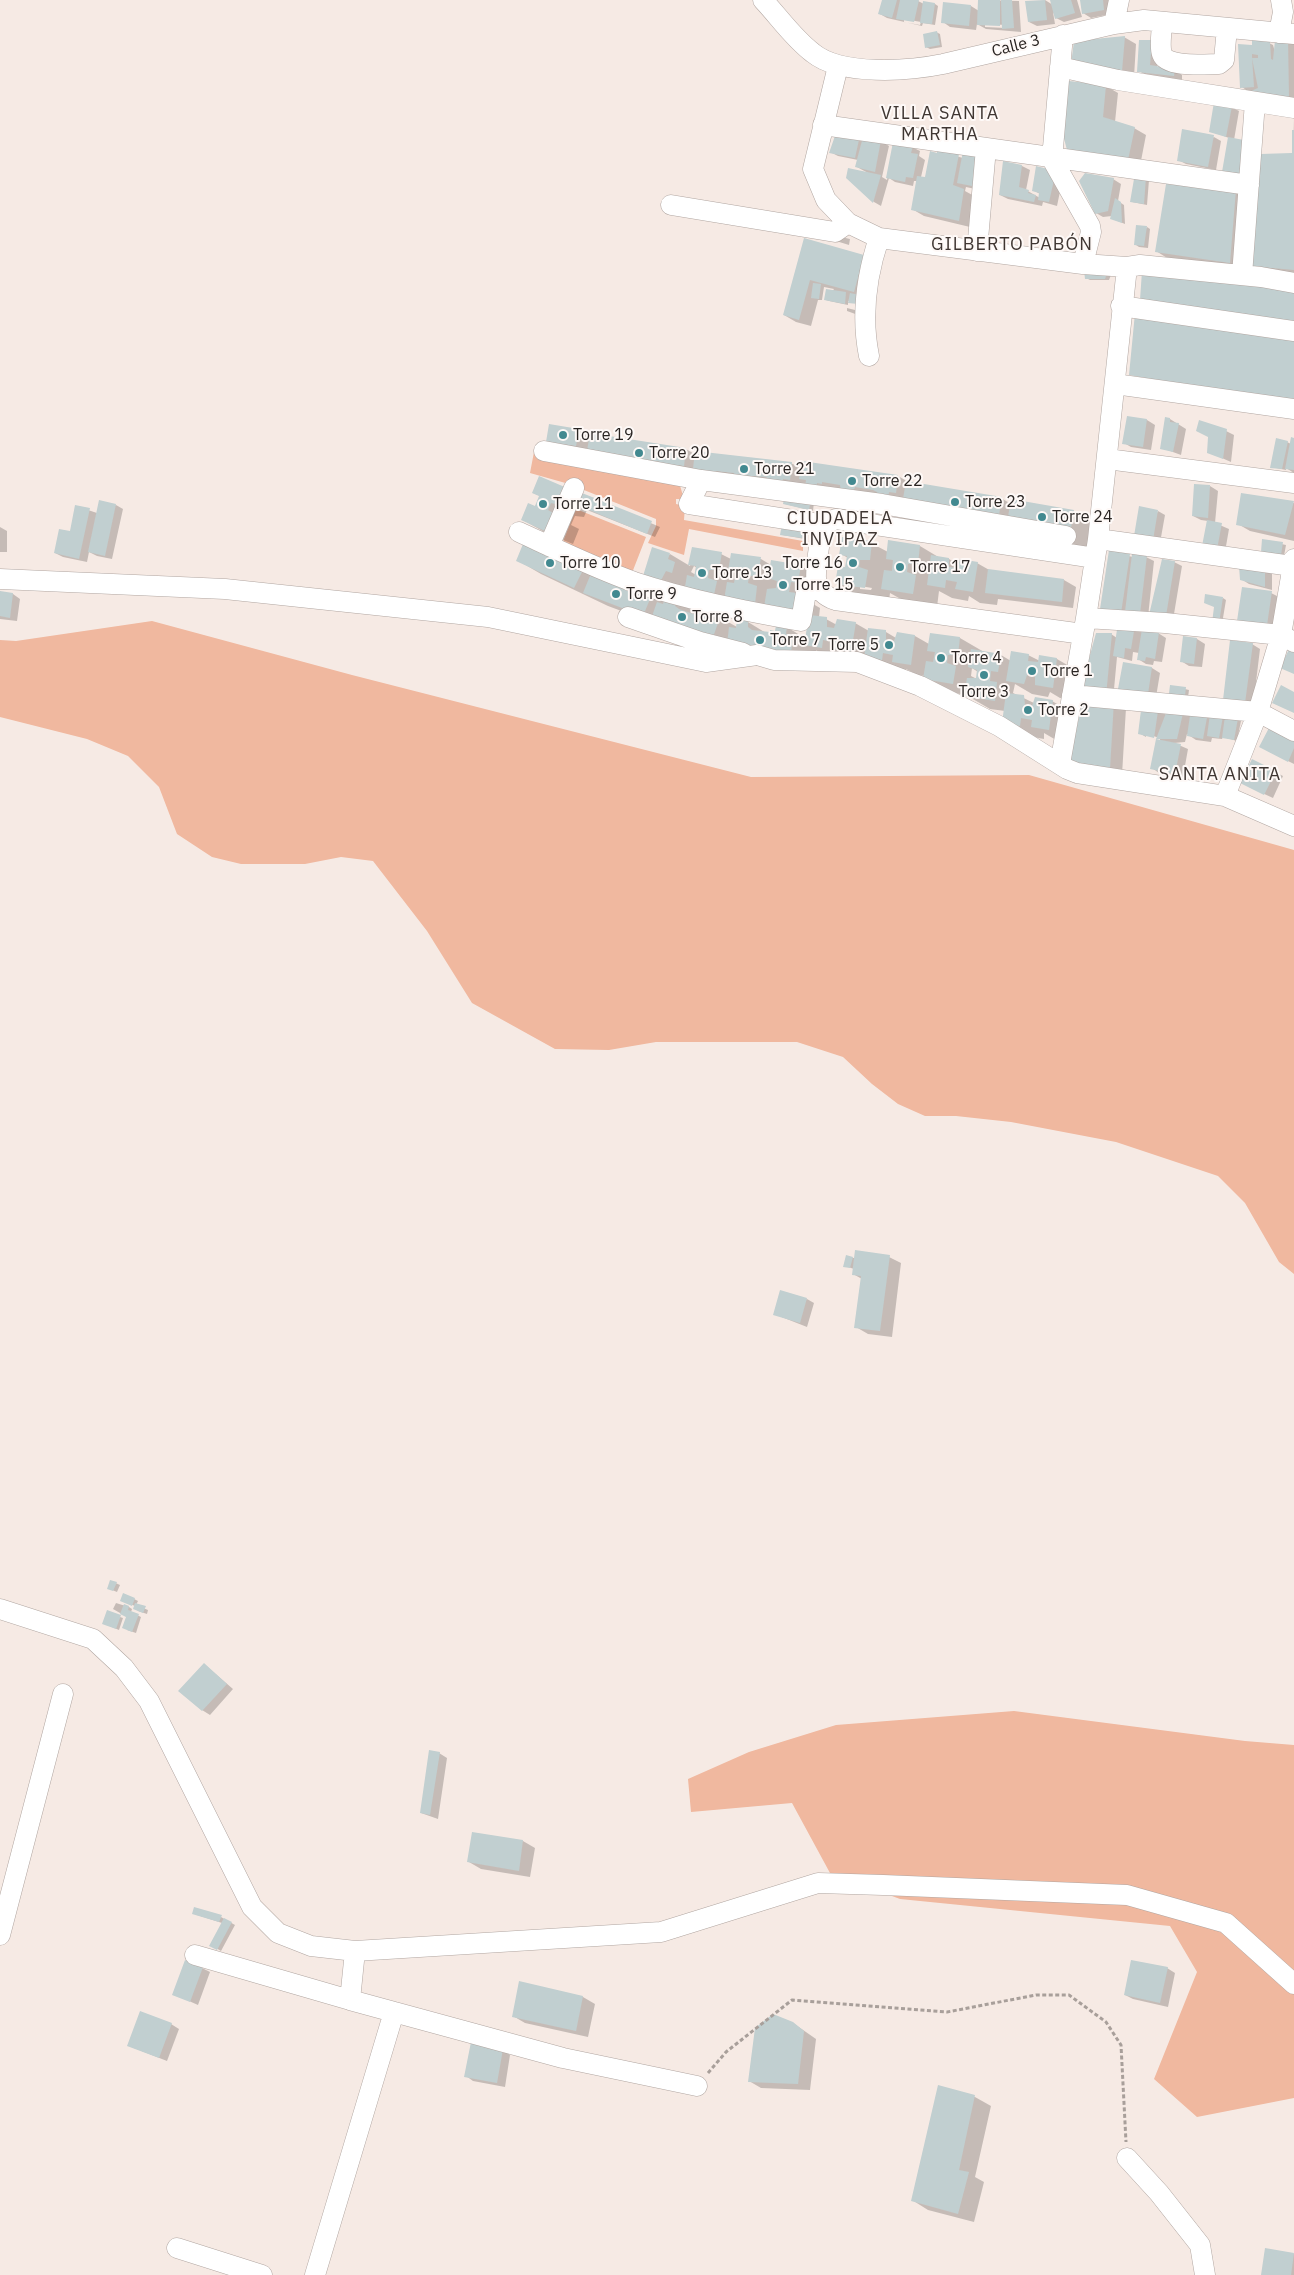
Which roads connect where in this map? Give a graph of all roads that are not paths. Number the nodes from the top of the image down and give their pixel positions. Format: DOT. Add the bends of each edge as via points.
graph roads {
  1 [pos="763,0"];
  2 [pos="1119,0"];
  3 [pos="1281,0"];
  4 [pos="1162,22"];
  5 [pos="1114,24"];
  6 [pos="1227,28"];
  7 [pos="1286,33"];
  8 [pos="1062,35"];
  9 [pos="838,66"];
  10 [pos="1060,67"];
  11 [pos="1255,102"];
  12 [pos="1294,108"];
  13 [pos="822,125"];
  14 [pos="986,148"];
  15 [pos="1052,159"];
  16 [pos="1249,185"];
  17 [pos="671,205"];
  18 [pos="848,223"];
  19 [pos="879,238"];
  20 [pos="977,251"];
  21 [pos="1083,264"];
  22 [pos="1127,267"];
  23 [pos="1242,275"];
  24 [pos="1294,283"];
  25 [pos="1121,306"];
  26 [pos="1294,332"];
  27 [pos="869,356"];
  28 [pos="1115,384"];
  29 [pos="1294,409"];
  30 [pos="544,451"];
  31 [pos="1107,459"];
  32 [pos="680,477"];
  33 [pos="701,480"];
  34 [pos="1294,483"];
  35 [pos="574,488"];
  36 [pos="688,504"];
  37 [pos="825,525"];
  38 [pos="519,532"];
  39 [pos="1066,536"];
  40 [pos="549,546"];
  41 [pos="1096,549"];
  42 [pos="1293,563"];
  43 [pos="0,579"];
  44 [pos="823,592"];
  45 [pos="628,617"];
  46 [pos="1085,626"];
  47 [pos="1287,638"];
  48 [pos="757,655"];
  49 [pos="1072,695"];
  50 [pos="1258,712"];
  51 [pos="1294,731"];
  52 [pos="1060,764"];
  53 [pos="1225,796"];
  54 [pos="1294,826"];
  55 [pos="0,1609"];
  56 [pos="63,1694"];
  57 [pos="0,1935"];
  58 [pos="355,1951"];
  59 [pos="195,1955"];
  60 [pos="1294,1984"];
  61 [pos="350,2000"];
  62 [pos="394,2012"];
  63 [pos="697,2086"];
  64 [pos="1127,2158"];
  65 [pos="177,2248"];
  66 [pos="262,2275"];
  67 [pos="315,2275"];
  68 [pos="1205,2275"];
  1 -- 9 [label="street, Calle 3" via="812,53"];
  2 -- 5 [label="street"];
  3 -- 7 [label="street"];
  4 -- 5 [label="street, Calle 3" via="1144,20"];
  4 -- 6 [label="street, Calle 3"];
  4 -- 6 [label="street" via="1161,52 1163,58 1172,63 1219,64 1224,60"];
  5 -- 8 [label="street, Calle 3"];
  6 -- 7 [label="street, Calle 3"];
  8 -- 9 [label="street, Calle 3" via="920,68 893,70"];
  8 -- 10 [label="street"];
  9 -- 13 [label="street"];
  10 -- 11 [label="street" via="1118,80"];
  10 -- 15 [label="street"];
  11 -- 12 [label="street"];
  11 -- 16 [label="street"];
  13 -- 14 [label="street"];
  13 -- 18 [label="street" via="813,170 826,200"];
  14 -- 15 [label="street"];
  14 -- 20 [label="street"];
  15 -- 16 [label="street"];
  15 -- 21 [label="street" via="1090,226"];
  16 -- 23 [label="street"];
  17 -- 18 [label="street" via="835,232"];
  18 -- 19 [label="street"];
  19 -- 20 [label="street"];
  19 -- 27 [label="street" via="872,257 864,304"];
  20 -- 21 [label="street"];
  21 -- 22 [label="street"];
  22 -- 23 [label="street" via="1140,265"];
  22 -- 25 [label="street"];
  23 -- 24 [label="street"];
  25 -- 26 [label="street"];
  25 -- 28 [label="street"];
  28 -- 29 [label="street"];
  28 -- 31 [label="street"];
  30 -- 32 [label="street"];
  31 -- 34 [label="street"];
  31 -- 41 [label="street"];
  32 -- 33 [label="street"];
  32 -- 36 [label="street"];
  33 -- 36 [label="street"];
  33 -- 39 [label="street" via="872,502"];
  35 -- 40 [label="street"];
  36 -- 37 [label="street"];
  37 -- 41 [label="street" via="841,519"];
  37 -- 44 [label="street" via="816,574"];
  38 -- 40 [label="street"];
  40 -- 44 [label="street" via="633,581 738,610 801,620 807,587"];
  41 -- 42 [label="street"];
  41 -- 46 [label="street"];
  42 -- 47 [label="street"];
  43 -- 48 [label="street" via="226,589 488,617 706,662"];
  44 -- 46 [label="street" via="835,600"];
  45 -- 48 [label="street" via="700,642"];
  46 -- 47 [label="street" via="1165,623"];
  46 -- 49 [label="street"];
  47 -- 50 [label="street"];
  48 -- 52 [label="street" via="774,660 857,662 938,694 999,726"];
  49 -- 50 [label="street"];
  49 -- 52 [label="street"];
  50 -- 51 [label="street"];
  50 -- 53 [label="street"];
  52 -- 53 [label="street" via="1077,773"];
  53 -- 54 [label="street"];
  55 -- 58 [label="street" via="93,1639 124,1668 149,1701 252,1907 278,1933 311,1946"];
  56 -- 57 [label="street"];
  58 -- 60 [label="street" via="661,1932 818,1883 883,1885 1126,1895 1226,1923"];
  58 -- 61 [label="street"];
  59 -- 61 [label="street"];
  61 -- 62 [label="street"];
  62 -- 63 [label="street" via="563,2058"];
  62 -- 67 [label="street"];
  64 -- 68 [label="street" via="1200,2245"];
  65 -- 66 [label="street"];
}
